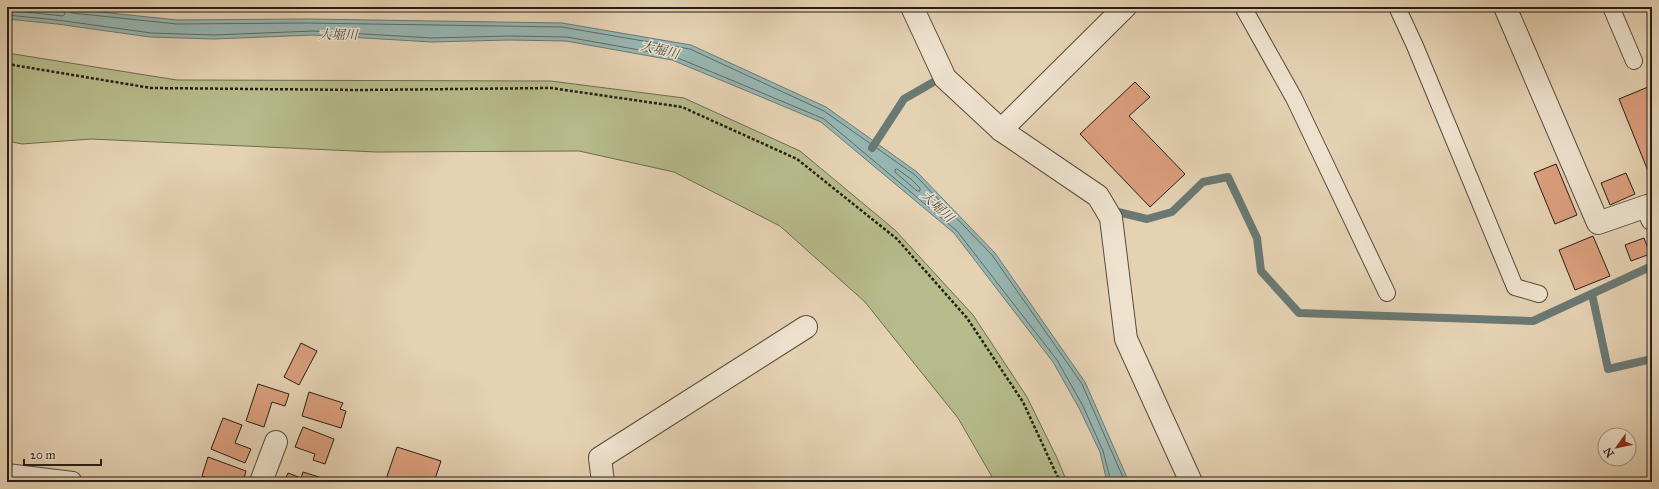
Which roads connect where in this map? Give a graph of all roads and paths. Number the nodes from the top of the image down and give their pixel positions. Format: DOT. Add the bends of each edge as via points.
graph roads {
  1 [pos="912,7"];
  2 [pos="1125,7"];
  3 [pos="1242,7"];
  4 [pos="1397,7"];
  5 [pos="1505,7"];
  6 [pos="1611,7"];
  7 [pos="1634,61"];
  8 [pos="7,64"];
  9 [pos="1001,130"];
  10 [pos="1652,219"];
  11 [pos="1387,293"];
  12 [pos="1539,294"];
  13 [pos="806,327"];
  14 [pos="276,442"];
  15 [pos="7,472"];
  16 [pos="73,482"];
  17 [pos="261,482"];
  18 [pos="603,482"];
  19 [pos="1060,482"];
  20 [pos="1191,482"];
  1 -- 9 [label="street" via="944,78"];
  2 -- 9 [label="street"];
  3 -- 11 [label="lane" via="1294,98"];
  4 -- 12 [label="lane" via="1515,287"];
  5 -- 10 [label="street" via="1598,223 1647,206"];
  6 -- 7 [label="lane"];
  8 -- 19 [label="path" via="151,88 551,88 682,107 797,159 897,239 967,318 1022,402"];
  9 -- 20 [label="street" via="1098,196 1111,218 1126,339"];
  13 -- 18 [label="street" via="600,458"];
  14 -- 17 [label="street"];
  15 -- 16 [label="lane"];
}
